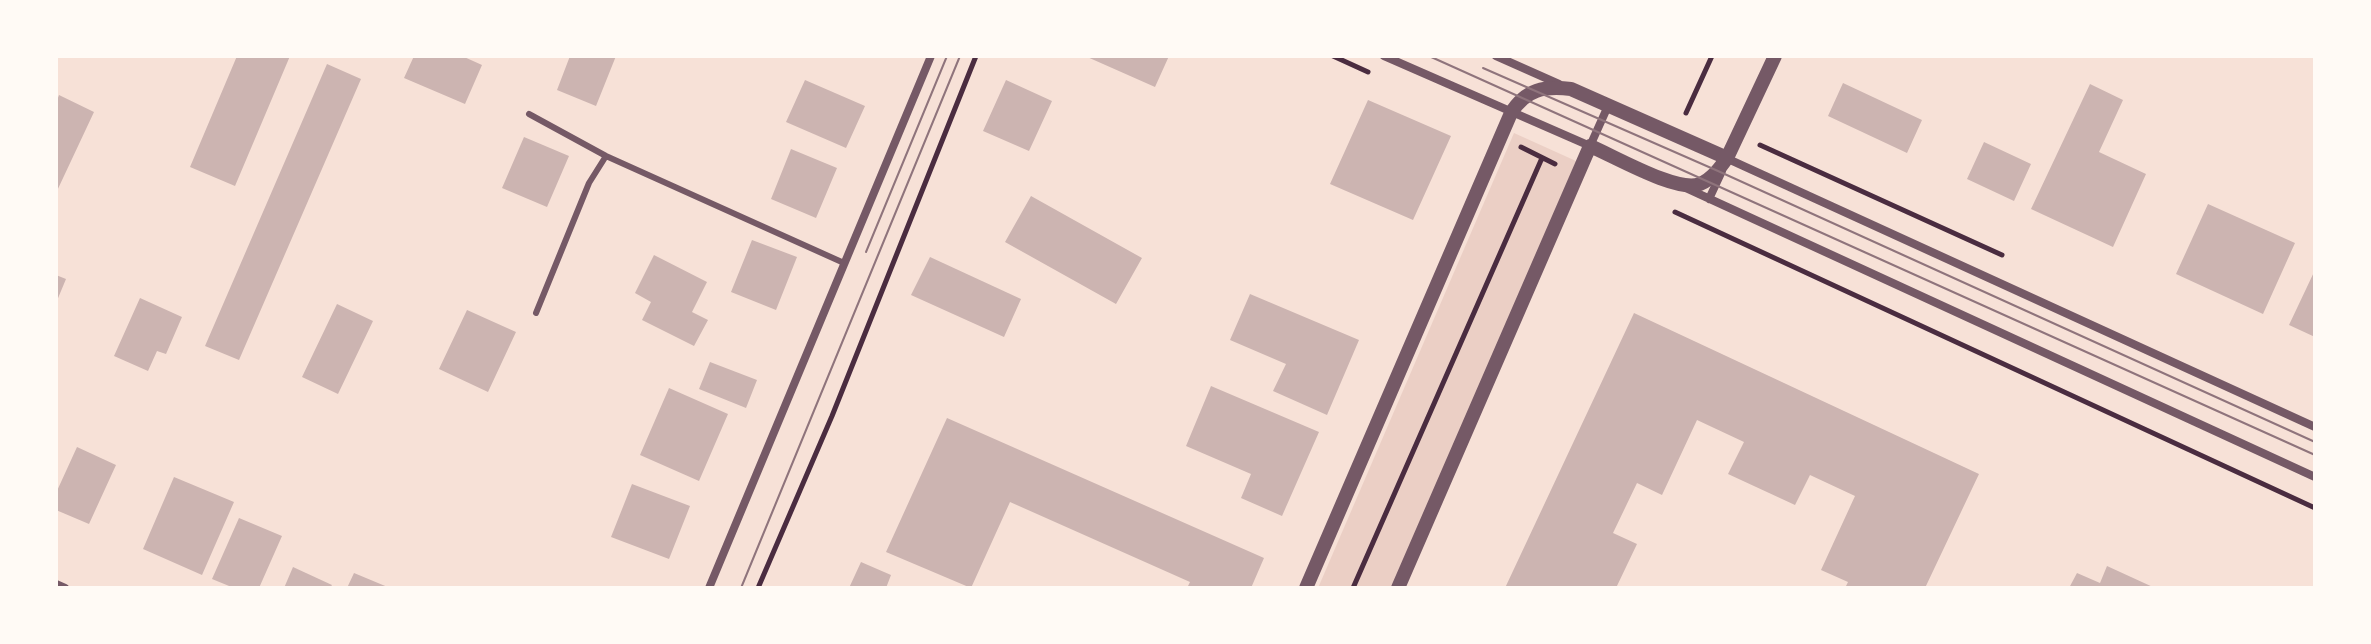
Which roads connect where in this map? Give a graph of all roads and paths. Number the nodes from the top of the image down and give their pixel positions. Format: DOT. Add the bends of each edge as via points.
graph roads {
  1 [pos="931,56"];
  2 [pos="976,56"];
  3 [pos="1333,56"];
  4 [pos="1384,56"];
  5 [pos="1496,56"];
  6 [pos="1775,56"];
  7 [pos="1374,75"];
  8 [pos="1571,89"];
  9 [pos="1608,106"];
  10 [pos="1511,113"];
  11 [pos="529,114"];
  12 [pos="1501,136"];
  13 [pos="1590,146"];
  14 [pos="606,156"];
  15 [pos="1542,158"];
  16 [pos="1727,158"];
  17 [pos="1578,174"];
  18 [pos="1670,181"];
  19 [pos="1709,199"];
  20 [pos="1672,210"];
  21 [pos="844,263"];
  22 [pos="536,313"];
  23 [pos="2315,427"];
  24 [pos="2315,477"];
  25 [pos="2315,508"];
  26 [pos="56,584"];
  27 [pos="65,588"];
  28 [pos="709,588"];
  29 [pos="758,588"];
  30 [pos="1306,588"];
  31 [pos="1353,588"];
  32 [pos="1398,588"];
  1 -- 21 [label="street"];
  2 -- 29 [label="path"];
  3 -- 7 [label="path"];
  4 -- 10 [label="street"];
  5 -- 8 [label="street"];
  6 -- 16 [label="street"];
  8 -- 9 [label="street"];
  8 -- 10 [label="street" via="1533,91"];
  9 -- 13 [label="street"];
  9 -- 16 [label="street"];
  10 -- 12 [label="street"];
  10 -- 13 [label="street"];
  11 -- 14 [label="lane"];
  12 -- 15 [label="path"];
  12 -- 30 [label="street"];
  13 -- 17 [label="street"];
  13 -- 18 [label="street"];
  14 -- 21 [label="lane"];
  14 -- 22 [label="lane" via="589,183"];
  15 -- 17 [label="path"];
  15 -- 31 [label="path"];
  16 -- 18 [label="street" via="1701,184"];
  16 -- 19 [label="street"];
  16 -- 23 [label="street"];
  17 -- 32 [label="street"];
  18 -- 19 [label="street"];
  19 -- 24 [label="street"];
  20 -- 25 [label="path"];
  21 -- 28 [label="street"];
  26 -- 27 [label="street"];
}
